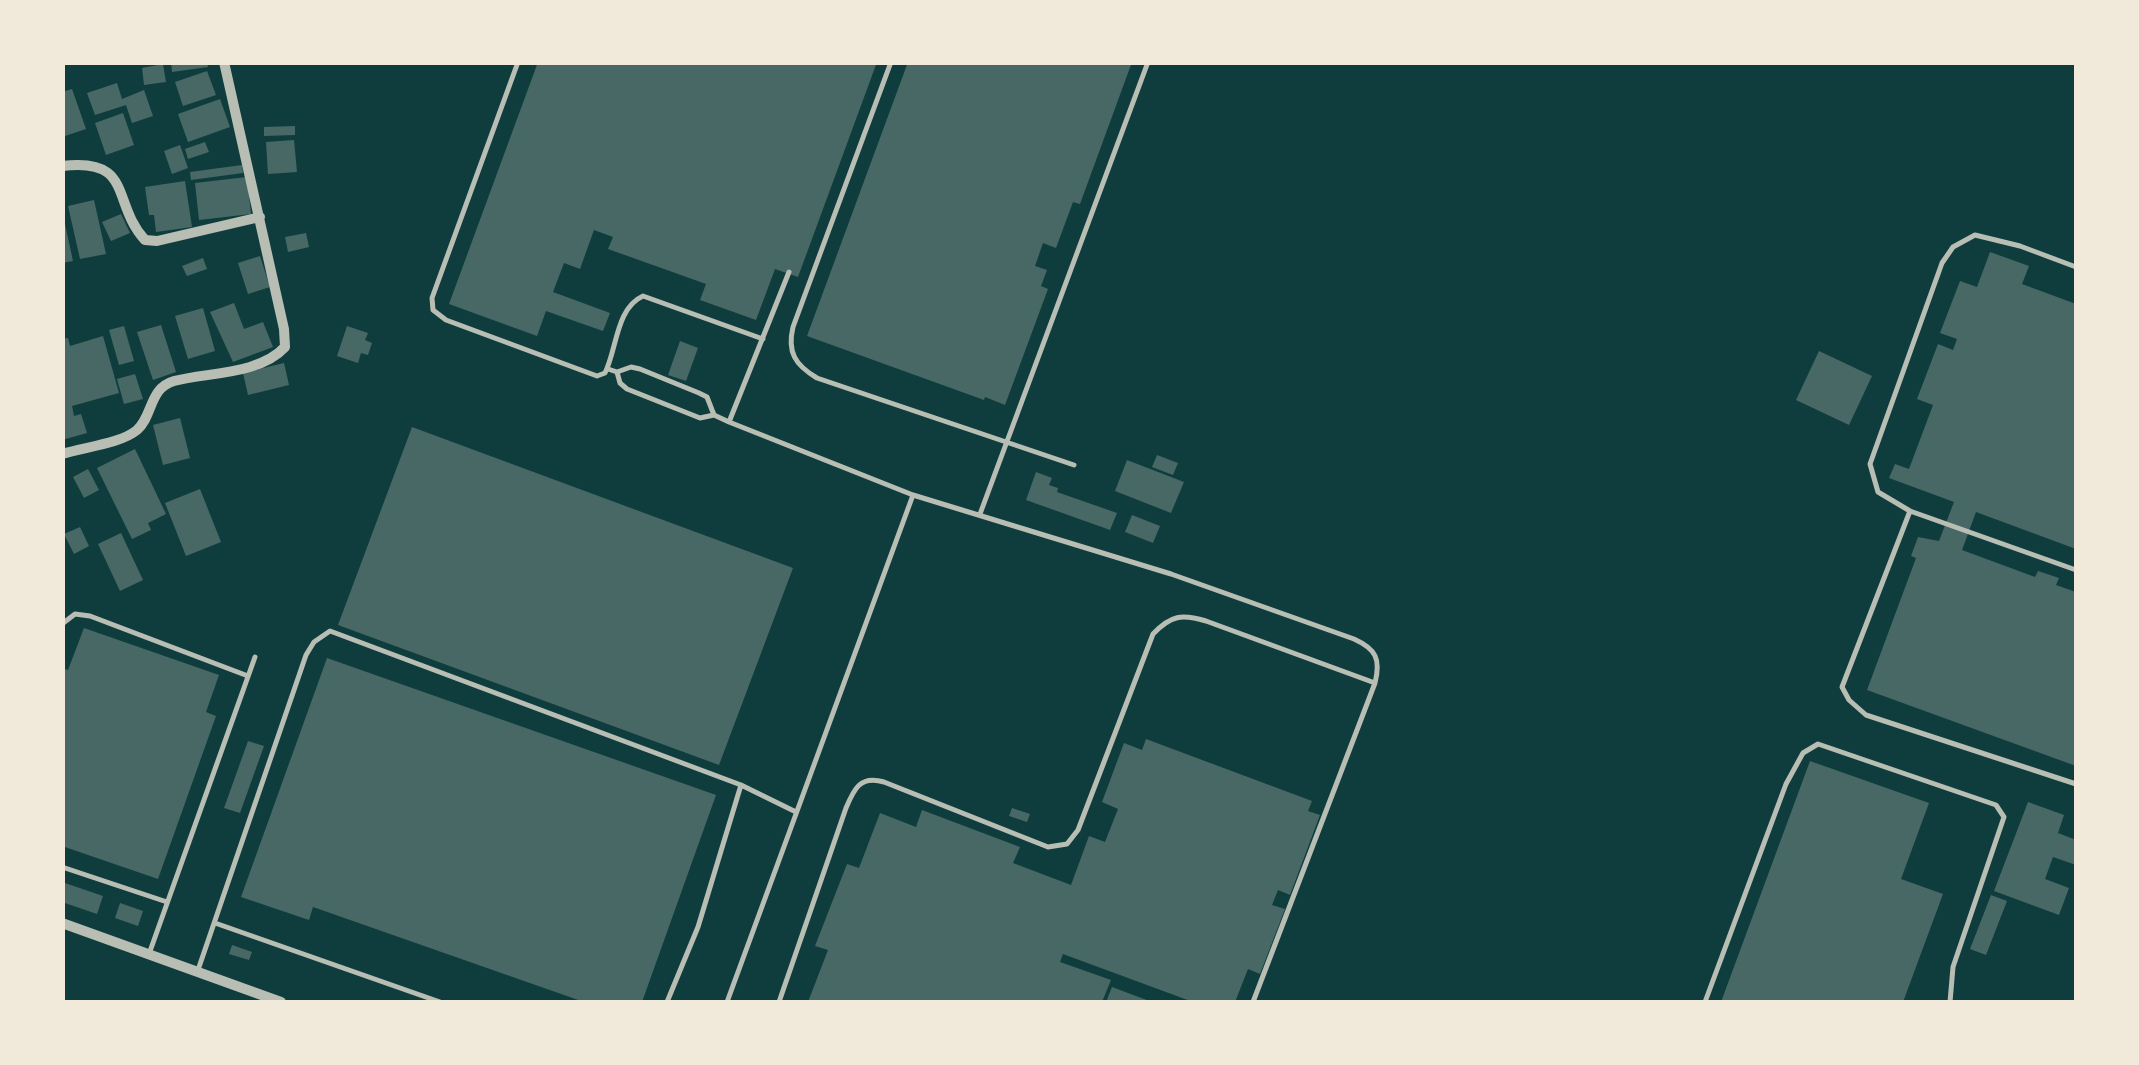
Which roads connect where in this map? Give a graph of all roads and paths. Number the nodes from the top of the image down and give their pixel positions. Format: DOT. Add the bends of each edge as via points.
graph roads {
  1 [pos="224,62"];
  2 [pos="518,62"];
  3 [pos="891,62"];
  4 [pos="1148,62"];
  5 [pos="62,166"];
  6 [pos="260,217"];
  7 [pos="2076,267"];
  8 [pos="789,272"];
  9 [pos="763,339"];
  10 [pos="608,369"];
  11 [pos="617,372"];
  12 [pos="714,415"];
  13 [pos="729,422"];
  14 [pos="1006,440"];
  15 [pos="62,454"];
  16 [pos="1074,464"];
  17 [pos="913,495"];
  18 [pos="1910,511"];
  19 [pos="980,514"];
  20 [pos="2076,570"];
  21 [pos="62,624"];
  22 [pos="255,657"];
  23 [pos="248,676"];
  24 [pos="1375,683"];
  25 [pos="2076,784"];
  26 [pos="742,785"];
  27 [pos="794,811"];
  28 [pos="62,868"];
  29 [pos="167,902"];
  30 [pos="62,923"];
  31 [pos="215,923"];
  32 [pos="149,954"];
  33 [pos="197,972"];
  34 [pos="281,1002"];
  35 [pos="440,1002"];
  36 [pos="667,1002"];
  37 [pos="727,1002"];
  38 [pos="779,1002"];
  39 [pos="1254,1002"];
  40 [pos="1706,1002"];
  41 [pos="1950,1002"];
  1 -- 6 [label="street"];
  2 -- 10 [label="lane" via="433,310 597,376"];
  3 -- 14 [label="lane" via="792,327 792,356 817,378"];
  4 -- 14 [label="lane"];
  5 -- 6 [label="street" via="88,163 108,173 145,240"];
  6 -- 15 [label="street" via="284,347 266,361 172,382 156,394 132,434"];
  7 -- 18 [label="lane" via="1975,235 1953,247 1942,263 1870,464 1878,492"];
  8 -- 9 [label="lane"];
  9 -- 10 [label="lane" via="643,296 630,306"];
  9 -- 13 [label="lane"];
  10 -- 11 [label="lane"];
  11 -- 12 [label="lane" via="627,390 700,418"];
  11 -- 12 [label="lane" via="640,369 700,392"];
  12 -- 13 [label="lane"];
  13 -- 17 [label="lane"];
  14 -- 16 [label="lane"];
  14 -- 19 [label="lane"];
  17 -- 19 [label="lane"];
  17 -- 27 [label="lane"];
  18 -- 20 [label="lane"];
  18 -- 25 [label="lane" via="1842,687 1866,715"];
  19 -- 24 [label="lane" via="1354,639 1376,652"];
  21 -- 23 [label="lane" via="75,614 90,616"];
  22 -- 23 [label="lane"];
  23 -- 29 [label="lane"];
  24 -- 38 [label="lane" via="1206,621 1172,617 1153,634 1067,844 1048,847 867,780 856,786 846,808"];
  24 -- 39 [label="lane"];
  26 -- 27 [label="lane"];
  26 -- 31 [label="lane" via="330,631 306,656"];
  26 -- 36 [label="lane"];
  27 -- 37 [label="lane"];
  28 -- 29 [label="lane"];
  29 -- 32 [label="lane"];
  30 -- 32 [label="street"];
  31 -- 33 [label="lane"];
  31 -- 35 [label="lane"];
  32 -- 33 [label="street"];
  33 -- 34 [label="street"];
  40 -- 41 [label="lane" via="1786,784 1803,753 1818,744 1996,805 2004,816 1952,967"];
}
